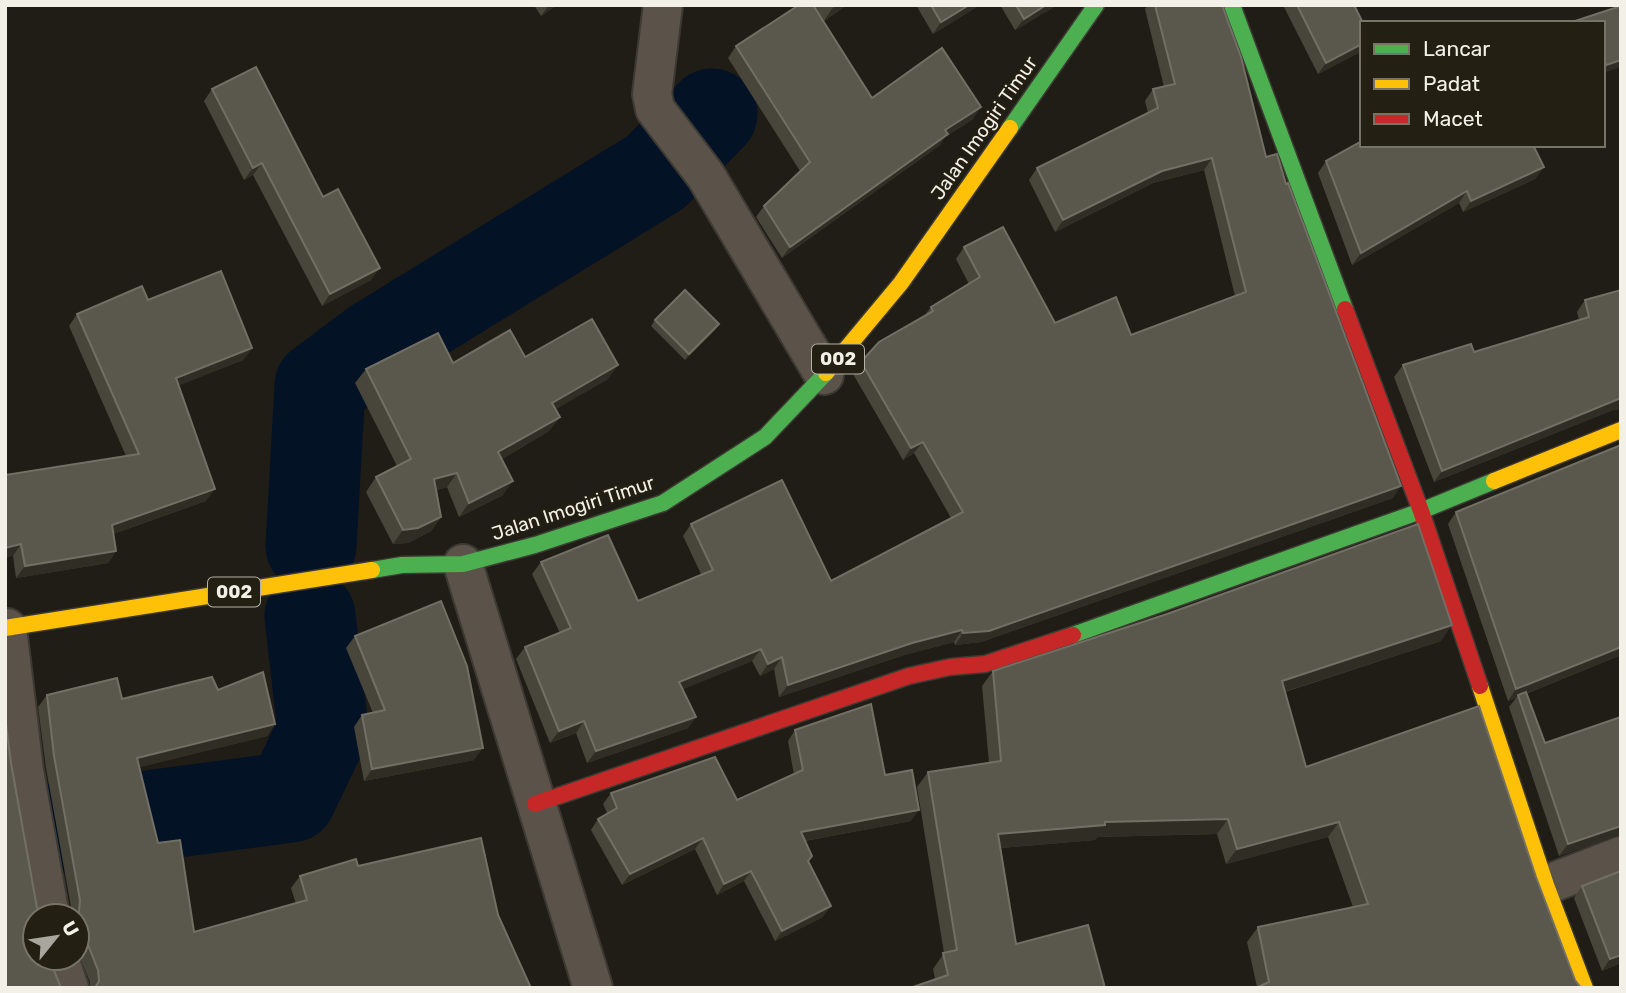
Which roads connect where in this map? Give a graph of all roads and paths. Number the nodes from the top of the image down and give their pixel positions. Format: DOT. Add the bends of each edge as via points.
graph roads {
  1 [pos="663,5"];
  2 [pos="1096,5"];
  3 [pos="1232,5"];
  4 [pos="824,375"];
  5 [pos="1621,430"];
  6 [pos="1420,511"];
  7 [pos="463,564"];
  8 [pos="6,628"];
  9 [pos="535,804"];
  10 [pos="1621,856"];
  11 [pos="1546,885"];
  12 [pos="47,902"];
  13 [pos="593,988"];
  14 [pos="1586,988"];
  1 -- 4 [label="street" via="652,94 655,108 706,176"];
  2 -- 4 [label="street, Jalan Imogiri Timur / 002" via="901,282"];
  3 -- 6 [label="street"];
  4 -- 7 [label="street, Jalan Imogiri Timur / 002" via="765,437 663,503"];
  5 -- 6 [label="street"];
  6 -- 9 [label="street" via="1003,658 909,676"];
  6 -- 11 [label="street"];
  7 -- 8 [label="street, Jalan Imogiri Timur / 002" via="402,565"];
  7 -- 9 [label="street"];
  8 -- 12 [label="street" via="23,771"];
  9 -- 13 [label="street"];
  10 -- 11 [label="street"];
  11 -- 14 [label="street"];
}
